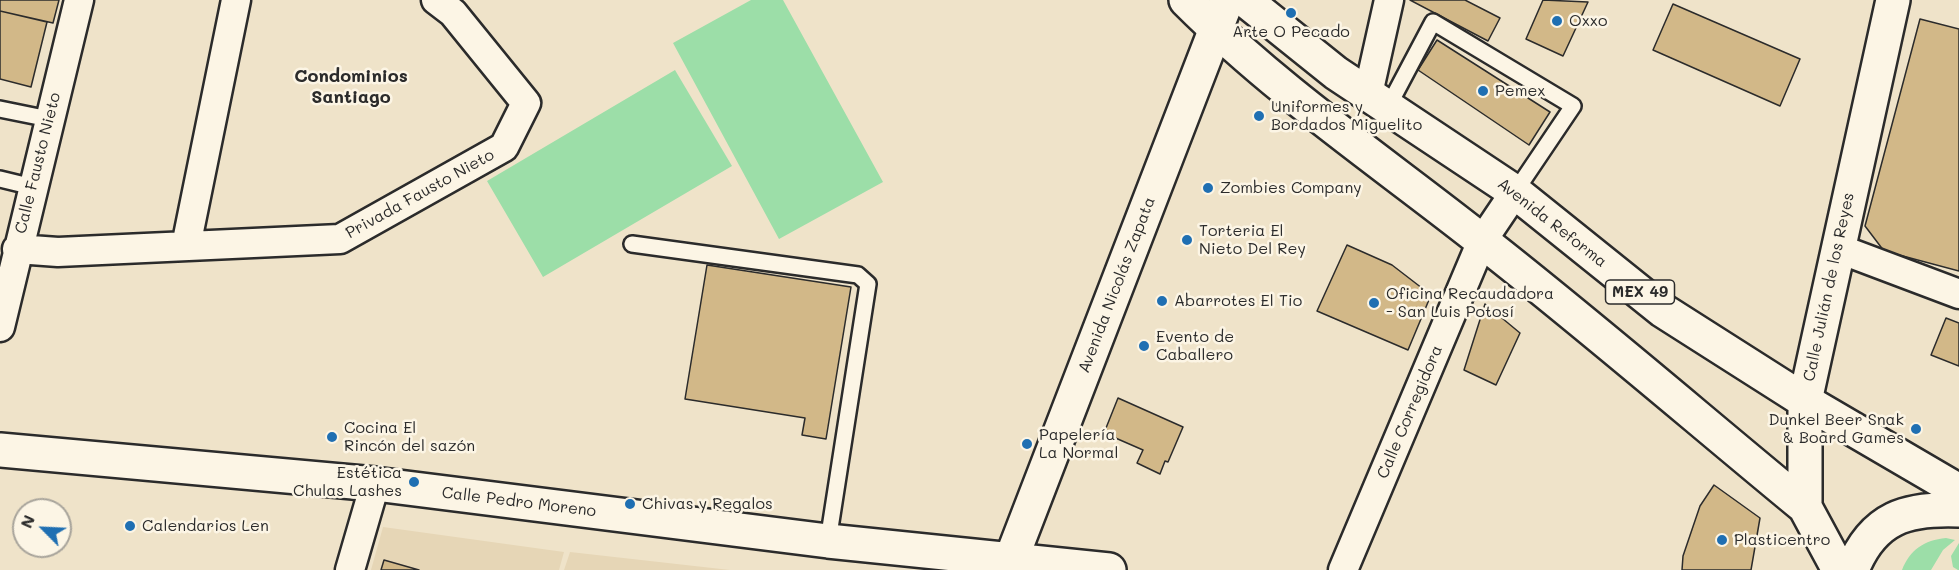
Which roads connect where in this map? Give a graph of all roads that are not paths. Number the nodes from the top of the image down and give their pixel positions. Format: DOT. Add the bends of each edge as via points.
graph roads {
  1 [pos="79,0"];
  2 [pos="236,0"];
  3 [pos="436,0"];
  4 [pos="1186,0"];
  5 [pos="1227,0"];
  6 [pos="1245,0"];
  7 [pos="1389,0"];
  8 [pos="1893,0"];
  9 [pos="1215,30"];
  10 [pos="1378,101"];
  11 [pos="0,109"];
  12 [pos="49,119"];
  13 [pos="0,179"];
  14 [pos="33,187"];
  15 [pos="1515,192"];
  16 [pos="1482,241"];
  17 [pos="632,244"];
  18 [pos="186,246"];
  19 [pos="1837,248"];
  20 [pos="17,249"];
  21 [pos="1959,294"];
  22 [pos="0,327"];
  23 [pos="1805,401"];
  24 [pos="0,450"];
  25 [pos="375,484"];
  26 [pos="1959,491"];
  27 [pos="1805,507"];
  28 [pos="1959,510"];
  29 [pos="828,542"];
  30 [pos="1009,566"];
  31 [pos="350,570"];
  32 [pos="1109,570"];
  33 [pos="1343,570"];
  34 [pos="1839,570"];
  35 [pos="1852,570"];
  1 -- 12 [label="street, Calle Fausto Nieto"];
  2 -- 18 [label="street"];
  3 -- 18 [label="street, Privada Fausto Nieto" via="453,13 526,103 504,147 340,239"];
  4 -- 9 [label="main road"];
  5 -- 9 [label="main road, Avenida Nicolás Zapata"];
  6 -- 10 [label="main road, Avenida Reforma / MEX 49" via="1336,73"];
  7 -- 10 [label="street"];
  8 -- 19 [label="main road, Calle Julián de los Reyes"];
  9 -- 16 [label="main road" via="1336,132"];
  9 -- 30 [label="main road, Avenida Nicolás Zapata"];
  10 -- 15 [label="main road, Avenida Reforma / MEX 49"];
  10 -- 15 [label="lane" via="1433,22 1572,106"];
  11 -- 12 [label="lane"];
  12 -- 14 [label="street, Calle Fausto Nieto"];
  13 -- 14 [label="lane"];
  14 -- 20 [label="street, Calle Fausto Nieto"];
  15 -- 16 [label="street, Calle Corregidora"];
  15 -- 23 [label="main road, Avenida Reforma / MEX 49" via="1662,310"];
  16 -- 27 [label="main road"];
  16 -- 33 [label="street, Calle Corregidora"];
  17 -- 29 [label="lane" via="858,275 868,284"];
  18 -- 20 [label="street, Privada Fausto Nieto" via="58,252"];
  19 -- 21 [label="street"];
  19 -- 23 [label="main road, Calle Julián de los Reyes"];
  20 -- 22 [label="street, Calle Fausto Nieto"];
  23 -- 26 [label="main road, Avenida Reforma / MEX 49"];
  23 -- 27 [label="main road, Calle Julián de los Reyes"];
  24 -- 25 [label="main road, Calle Pedro Moreno"];
  25 -- 29 [label="main road, Calle Pedro Moreno"];
  25 -- 31 [label="street"];
  27 -- 34 [label="main road, Calle Julián de los Reyes"];
  28 -- 35 [label="main road" via="1926,509 1894,517 1858,554"];
  29 -- 30 [label="main road, Calle Pedro Moreno"];
  30 -- 32 [label="main road, Calle Pedro Moreno"];
}
